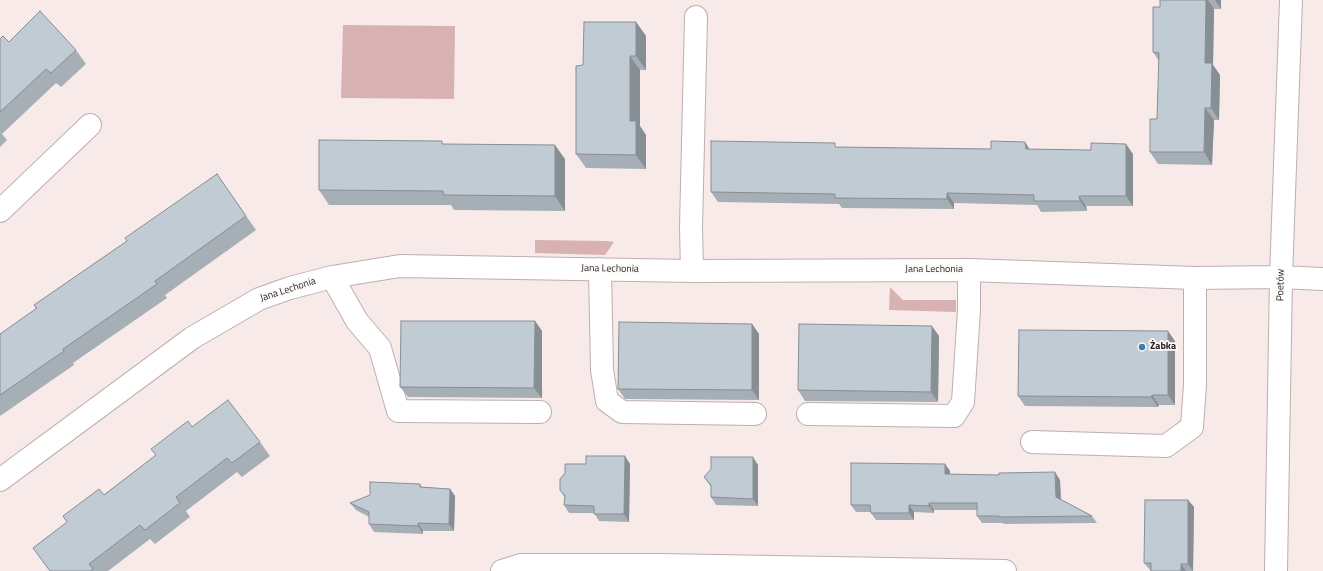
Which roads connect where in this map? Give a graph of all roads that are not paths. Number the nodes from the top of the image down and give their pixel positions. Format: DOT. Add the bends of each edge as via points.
graph roads {
  1 [pos="1291,0"];
  2 [pos="696,17"];
  3 [pos="90,125"];
  4 [pos="0,211"];
  5 [pos="600,269"];
  6 [pos="969,270"];
  7 [pos="692,271"];
  8 [pos="332,277"];
  9 [pos="1281,277"];
  10 [pos="1194,278"];
  11 [pos="1323,279"];
  12 [pos="540,412"];
  13 [pos="755,414"];
  14 [pos="808,414"];
  15 [pos="1032,442"];
  16 [pos="0,480"];
  17 [pos="502,571"];
  18 [pos="1005,571"];
  19 [pos="1276,571"];
  1 -- 9 [label="street, Poetów"];
  2 -- 7 [label="street"];
  3 -- 4 [label="street"];
  5 -- 7 [label="street, Jana Lechonia"];
  5 -- 8 [label="street, Jana Lechonia" via="400,266"];
  5 -- 13 [label="street" via="602,370 607,401 622,412"];
  6 -- 7 [label="street, Jana Lechonia"];
  6 -- 10 [label="street, Jana Lechonia"];
  6 -- 14 [label="street" via="964,402 954,416"];
  8 -- 12 [label="street" via="357,321 380,348 398,411"];
  8 -- 16 [label="street, Jana Lechonia" via="259,299 192,338"];
  9 -- 10 [label="street, Jana Lechonia"];
  9 -- 11 [label="street, Jana Lechonia"];
  9 -- 19 [label="street, Poetów"];
  10 -- 15 [label="street" via="1192,427 1166,446"];
  17 -- 18 [label="street" via="521,565"];
}
